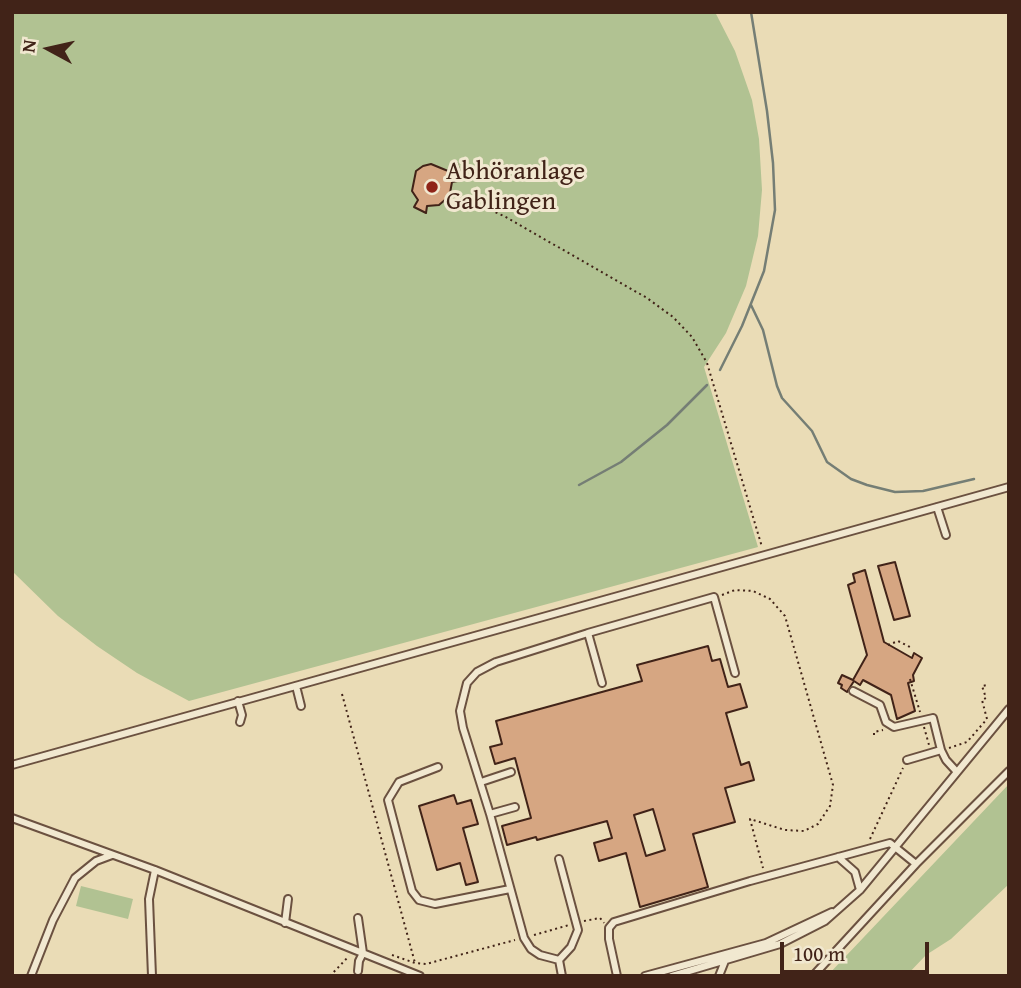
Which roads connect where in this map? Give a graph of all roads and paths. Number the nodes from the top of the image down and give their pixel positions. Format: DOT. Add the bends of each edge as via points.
graph roads {
  1 [pos="450,193"];
  2 [pos="1009,487"];
  3 [pos="937,507"];
  4 [pos="946,535"];
  5 [pos="764,555"];
  6 [pos="714,597"];
  7 [pos="588,633"];
  8 [pos="888,645"];
  9 [pos="910,648"];
  10 [pos="735,673"];
  11 [pos="602,683"];
  12 [pos="987,685"];
  13 [pos="296,686"];
  14 [pos="853,691"];
  15 [pos="342,694"];
  16 [pos="866,698"];
  17 [pos="238,701"];
  18 [pos="857,704"];
  19 [pos="301,706"];
  20 [pos="1009,709"];
  21 [pos="240,722"];
  22 [pos="941,750"];
  23 [pos="907,760"];
  24 [pos="12,765"];
  25 [pos="438,767"];
  26 [pos="1009,771"];
  27 [pos="510,772"];
  28 [pos="957,772"];
  29 [pos="481,782"];
  30 [pos="515,807"];
  31 [pos="491,814"];
  32 [pos="12,818"];
  33 [pos="896,848"];
  34 [pos="865,850"];
  35 [pos="112,855"];
  36 [pos="838,857"];
  37 [pos="559,859"];
  38 [pos="916,864"];
  39 [pos="155,870"];
  40 [pos="765,877"];
  41 [pos="510,889"];
  42 [pos="860,890"];
  43 [pos="288,899"];
  44 [pos="846,904"];
  45 [pos="358,918"];
  46 [pos="285,923"];
  47 [pos="577,923"];
  48 [pos="609,928"];
  49 [pos="524,938"];
  50 [pos="355,950"];
  51 [pos="383,952"];
  52 [pos="363,953"];
  53 [pos="559,960"];
  54 [pos="724,961"];
  55 [pos="415,963"];
  56 [pos="358,971"];
  57 [pos="31,976"];
  58 [pos="152,976"];
  59 [pos="330,976"];
  60 [pos="420,976"];
  61 [pos="562,976"];
  62 [pos="617,976"];
  63 [pos="645,976"];
  64 [pos="673,976"];
  65 [pos="719,976"];
  66 [pos="813,976"];
  1 -- 5 [label="path" via="504,216 647,298 692,337 707,363"];
  2 -- 3 [label="lane"];
  3 -- 4 [label="lane"];
  3 -- 5 [label="lane"];
  5 -- 13 [label="lane"];
  6 -- 7 [label="lane"];
  6 -- 10 [label="lane"];
  6 -- 40 [label="path" via="735,590 753,592 770,599 785,615 833,785 830,806 818,824 804,831 750,819"];
  7 -- 11 [label="lane"];
  7 -- 29 [label="lane" via="496,662 467,683 460,711"];
  8 -- 9 [label="path" via="898,641"];
  12 -- 22 [label="path" via="982,686 986,698 982,699 987,719 967,742"];
  13 -- 17 [label="lane"];
  13 -- 19 [label="lane"];
  14 -- 16 [label="lane"];
  15 -- 55 [label="path"];
  16 -- 18 [label="lane"];
  16 -- 22 [label="lane" via="880,705 886,722 894,727 933,718"];
  17 -- 21 [label="lane"];
  17 -- 24 [label="lane"];
  20 -- 28 [label="lane"];
  22 -- 23 [label="lane"];
  22 -- 28 [label="lane"];
  23 -- 34 [label="path"];
  25 -- 41 [label="lane" via="399,782 388,800 412,891 419,900 435,904"];
  26 -- 38 [label="lane"];
  27 -- 29 [label="lane"];
  28 -- 33 [label="lane"];
  29 -- 31 [label="lane"];
  30 -- 31 [label="lane"];
  31 -- 41 [label="lane"];
  32 -- 35 [label="lane"];
  33 -- 34 [label="lane" via="890,843"];
  33 -- 38 [label="lane"];
  33 -- 42 [label="lane"];
  34 -- 36 [label="lane"];
  35 -- 39 [label="lane"];
  35 -- 57 [label="lane" via="75,878"];
  36 -- 40 [label="lane"];
  36 -- 42 [label="lane" via="855,872"];
  37 -- 47 [label="lane"];
  38 -- 66 [label="lane"];
  39 -- 46 [label="lane"];
  39 -- 58 [label="lane" via="149,899"];
  40 -- 48 [label="lane" via="614,922"];
  41 -- 49 [label="lane"];
  42 -- 44 [label="lane"];
  43 -- 46 [label="lane"];
  44 -- 54 [label="lane" via="803,934"];
  44 -- 63 [label="lane" via="766,943"];
  45 -- 52 [label="lane"];
  46 -- 50 [label="lane"];
  47 -- 48 [label="path" via="600,918"];
  47 -- 49 [label="path"];
  47 -- 53 [label="lane" via="575,940"];
  48 -- 62 [label="lane"];
  49 -- 53 [label="lane" via="540,955"];
  49 -- 55 [label="path"];
  50 -- 52 [label="lane"];
  50 -- 59 [label="path"];
  51 -- 55 [label="path"];
  52 -- 56 [label="lane"];
  52 -- 60 [label="lane"];
  53 -- 61 [label="lane"];
  54 -- 64 [label="lane"];
  54 -- 65 [label="lane"];
}
